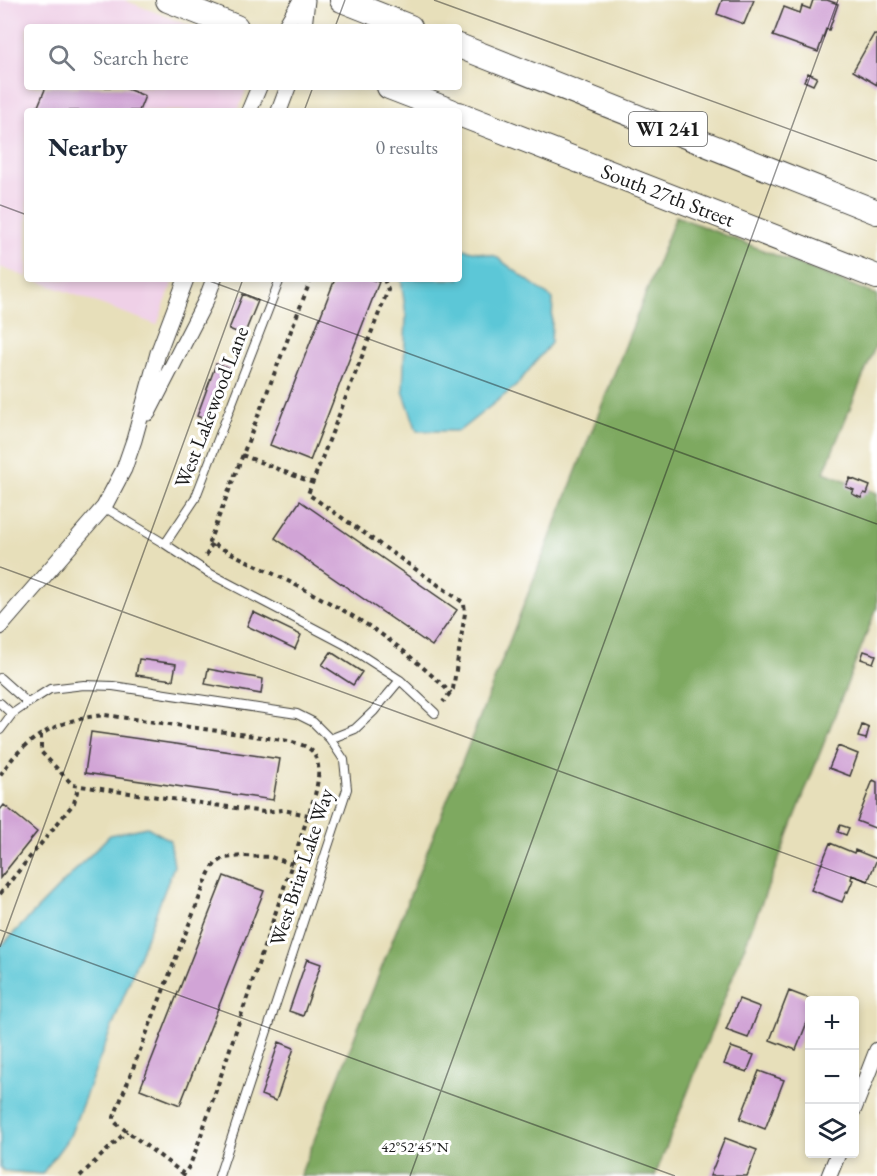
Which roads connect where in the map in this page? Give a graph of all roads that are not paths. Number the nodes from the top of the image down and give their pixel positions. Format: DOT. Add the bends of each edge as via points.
graph roads {
  1 [pos="168,0"];
  2 [pos="301,0"];
  3 [pos="307,0"];
  4 [pos="342,0"];
  5 [pos="228,24"];
  6 [pos="287,24"];
  7 [pos="304,24"];
  8 [pos="402,24"];
  9 [pos="462,47"];
  10 [pos="258,90"];
  11 [pos="287,90"];
  12 [pos="397,90"];
  13 [pos="250,108"];
  14 [pos="280,108"];
  15 [pos="443,108"];
  16 [pos="462,115"];
  17 [pos="877,212"];
  18 [pos="877,277"];
  19 [pos="185,282"];
  20 [pos="213,282"];
  21 [pos="279,282"];
  22 [pos="134,440"];
  23 [pos="104,507"];
  24 [pos="165,543"];
  25 [pos="0,627"];
  26 [pos="0,678"];
  27 [pos="400,680"];
  28 [pos="28,703"];
  29 [pos="0,704"];
  30 [pos="435,713"];
  31 [pos="12,714"];
  32 [pos="0,730"];
  33 [pos="330,739"];
  34 [pos="877,1050"];
  35 [pos="857,1104"];
  36 [pos="836,1158"];
  37 [pos="219,1176"];
  38 [pos="829,1176"];
  1 -- 5 [label="main road"];
  2 -- 6 [label="street"];
  3 -- 7 [label="street"];
  4 -- 8 [label="main road"];
  9 -- 17 [label="main road, WI 241"];
  10 -- 13 [label="street"];
  11 -- 14 [label="street"];
  12 -- 15 [label="main road"];
  16 -- 18 [label="main road, South 27th Street"];
  19 -- 22 [label="street" via="158,353"];
  20 -- 22 [label="street"];
  21 -- 24 [label="lane, West Lakewood Lane" via="195,499"];
  22 -- 23 [label="street"];
  23 -- 24 [label="lane"];
  23 -- 25 [label="street"];
  24 -- 27 [label="lane" via="207,572 344,644"];
  26 -- 28 [label="lane"];
  27 -- 30 [label="lane"];
  27 -- 33 [label="lane" via="355,729"];
  28 -- 31 [label="lane, West Briar Lake Way"];
  28 -- 33 [label="lane, West Briar Lake Way" via="50,689 113,686 297,714 313,722"];
  29 -- 31 [label="lane"];
  31 -- 32 [label="lane, West Briar Lake Way"];
  33 -- 37 [label="lane, West Briar Lake Way" via="344,760 347,789"];
  34 -- 35 [label="street"];
  36 -- 38 [label="street"];
}
